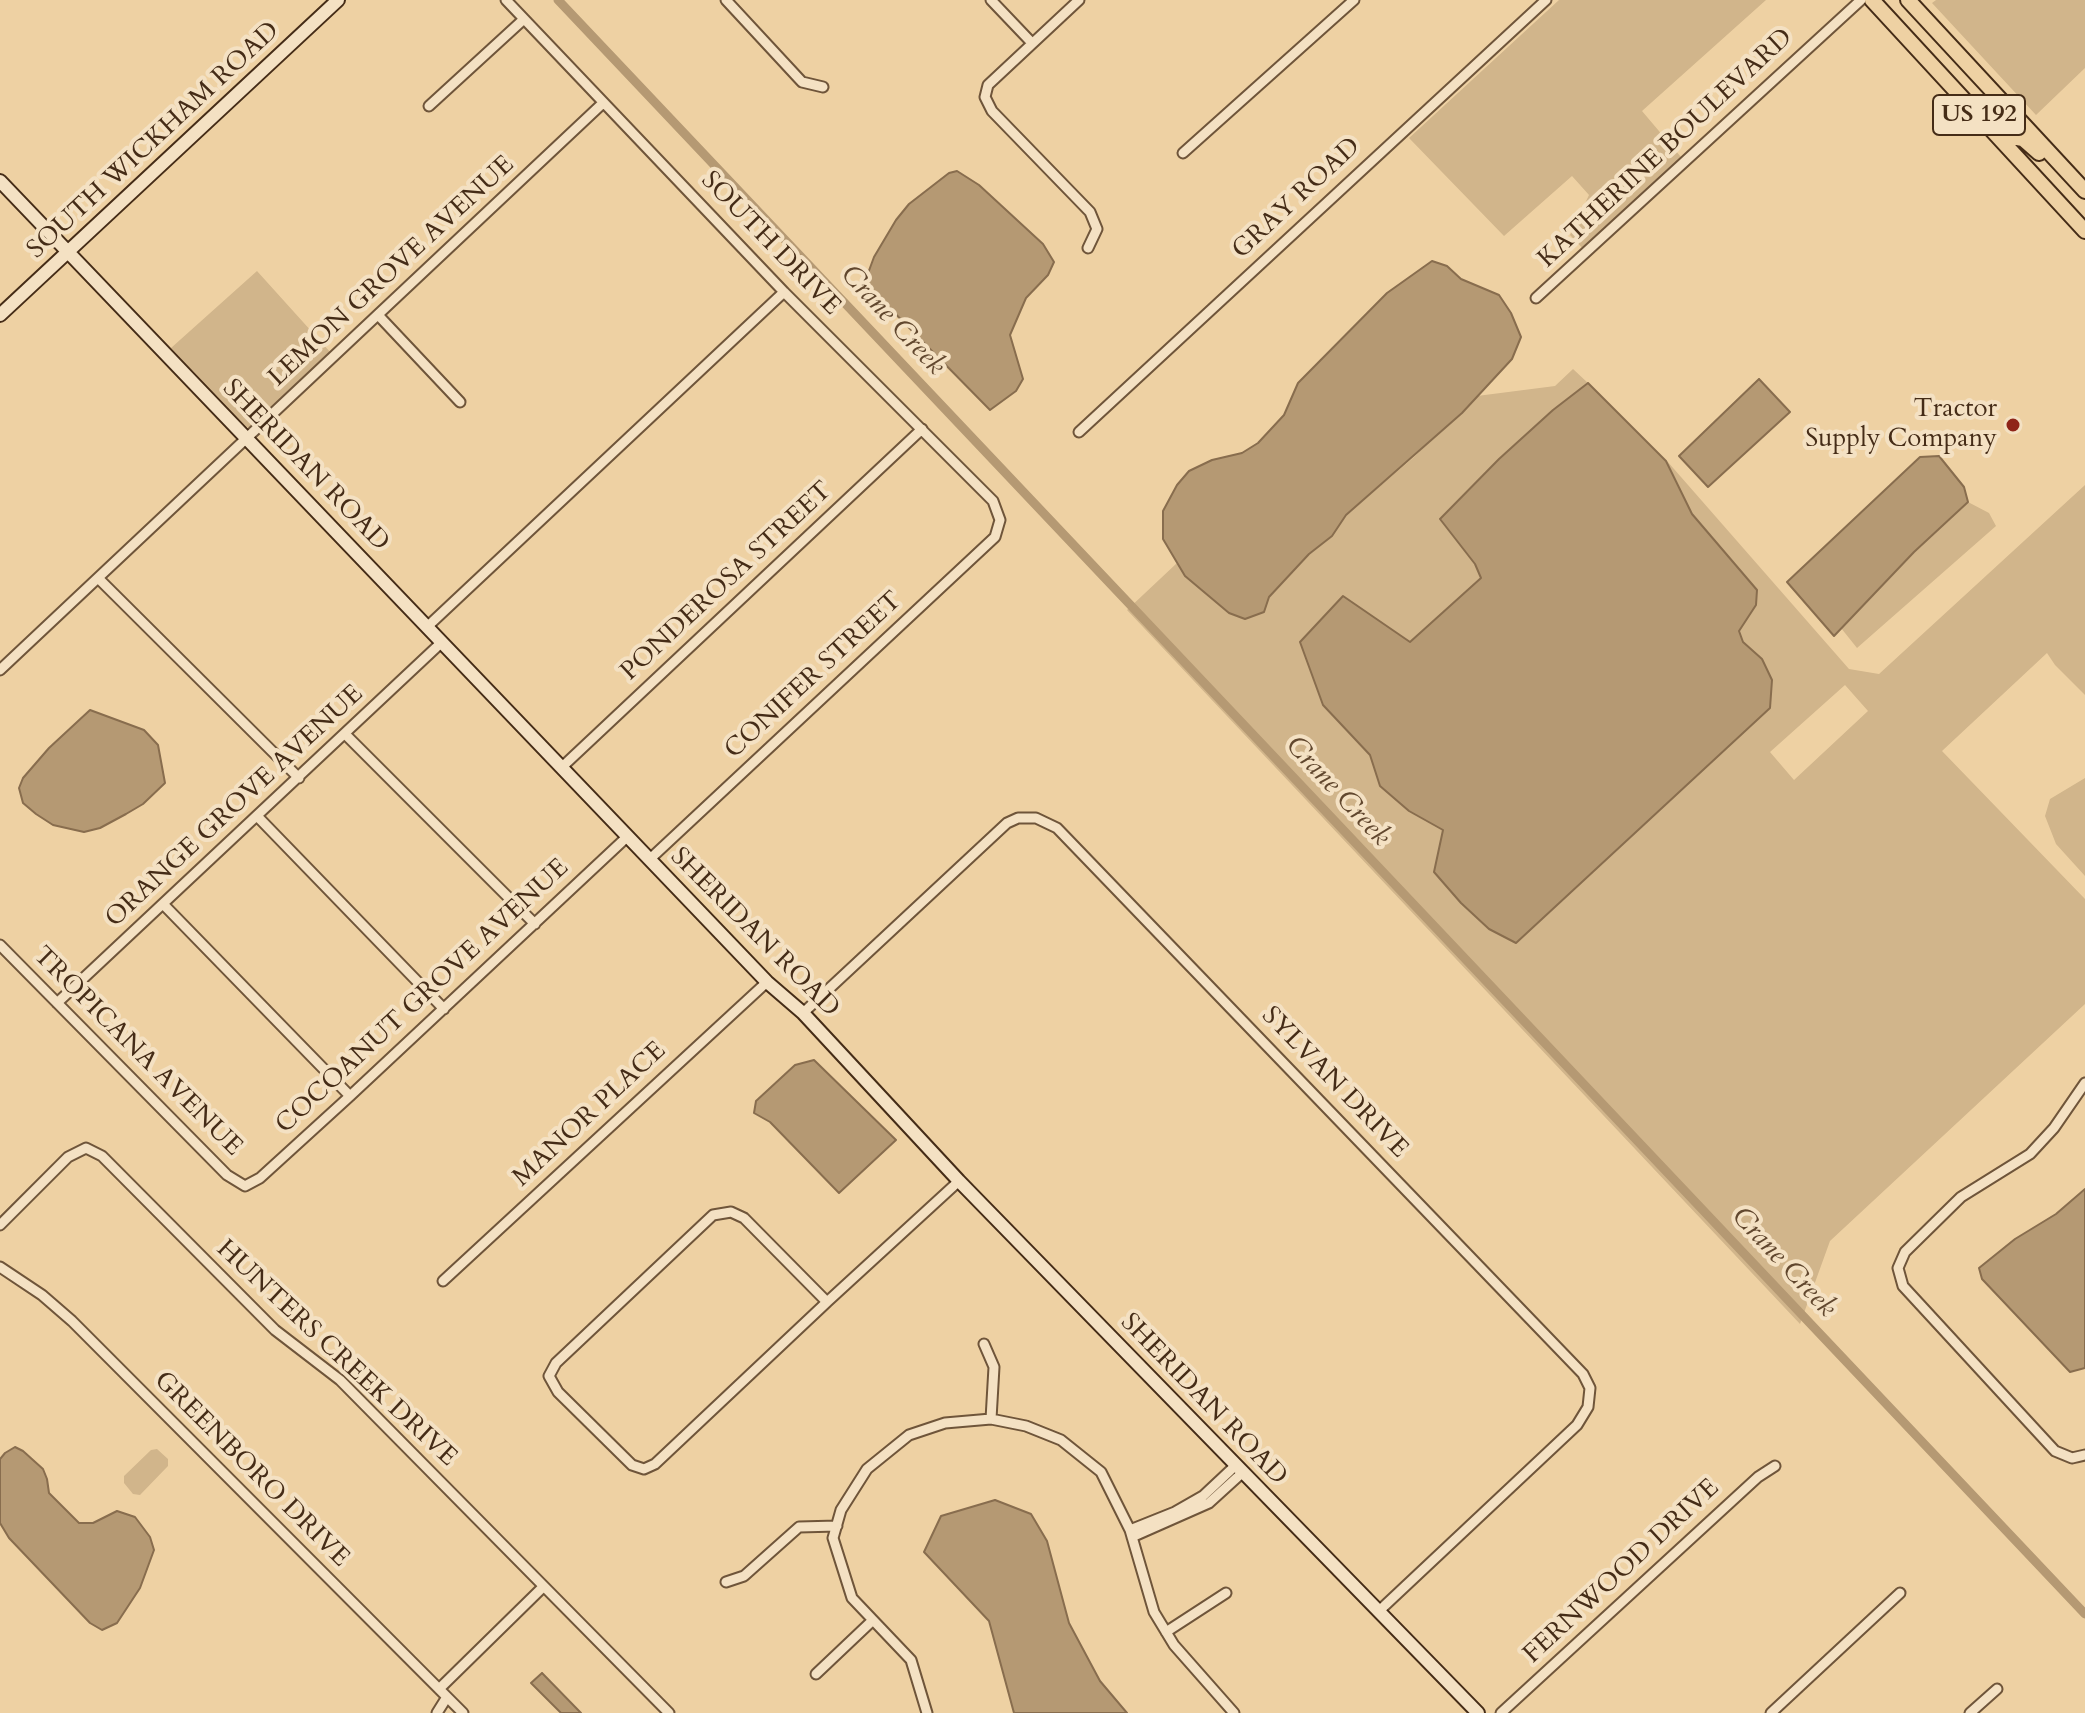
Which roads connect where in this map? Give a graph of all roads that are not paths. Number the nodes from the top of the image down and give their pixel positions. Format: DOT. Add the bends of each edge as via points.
graph roads {
  1 [pos="338,0"];
  2 [pos="506,0"];
  3 [pos="726,0"];
  4 [pos="991,0"];
  5 [pos="1079,0"];
  6 [pos="1354,0"];
  7 [pos="1546,0"];
  8 [pos="1861,0"];
  9 [pos="1872,0"];
  10 [pos="1908,0"];
  11 [pos="524,19"];
  12 [pos="1032,43"];
  13 [pos="823,87"];
  14 [pos="603,103"];
  15 [pos="429,106"];
  16 [pos="2001,140"];
  17 [pos="1183,153"];
  18 [pos="0,181"];
  19 [pos="2085,192"];
  20 [pos="2053,195"];
  21 [pos="2085,218"];
  22 [pos="2085,231"];
  23 [pos="1088,248"];
  24 [pos="67,252"];
  25 [pos="784,292"];
  26 [pos="1536,298"];
  27 [pos="0,315"];
  28 [pos="378,315"];
  29 [pos="460,402"];
  30 [pos="922,429"];
  31 [pos="1079,432"];
  32 [pos="247,438"];
  33 [pos="1000,520"];
  34 [pos="98,578"];
  35 [pos="428,626"];
  36 [pos="442,642"];
  37 [pos="0,670"];
  38 [pos="345,734"];
  39 [pos="561,768"];
  40 [pos="299,778"];
  41 [pos="257,816"];
  42 [pos="628,836"];
  43 [pos="650,859"];
  44 [pos="163,904"];
  45 [pos="535,924"];
  46 [pos="0,945"];
  47 [pos="767,982"];
  48 [pos="57,1003"];
  49 [pos="444,1009"];
  50 [pos="803,1013"];
  51 [pos="2085,1083"];
  52 [pos="350,1096"];
  53 [pos="959,1181"];
  54 [pos="245,1186"];
  55 [pos="0,1225"];
  56 [pos="0,1267"];
  57 [pos="443,1281"];
  58 [pos="827,1302"];
  59 [pos="984,1344"];
  60 [pos="991,1419"];
  61 [pos="2085,1455"];
  62 [pos="1775,1466"];
  63 [pos="1238,1470"];
  64 [pos="837,1526"];
  65 [pos="1131,1533"];
  66 [pos="726,1582"];
  67 [pos="543,1587"];
  68 [pos="1226,1593"];
  69 [pos="1900,1593"];
  70 [pos="1380,1610"];
  71 [pos="873,1620"];
  72 [pos="1166,1632"];
  73 [pos="816,1674"];
  74 [pos="439,1689"];
  75 [pos="1997,1689"];
  76 [pos="447,1697"];
  77 [pos="437,1713"];
  78 [pos="463,1713"];
  79 [pos="669,1713"];
  80 [pos="927,1713"];
  81 [pos="1234,1713"];
  82 [pos="1478,1713"];
  83 [pos="1501,1713"];
  84 [pos="1771,1713"];
  85 [pos="1970,1713"];
  1 -- 24 [label="street, SOUTH WICKHAM ROAD"];
  2 -- 11 [label="street, SOUTH DRIVE"];
  3 -- 13 [label="street" via="802,82"];
  4 -- 12 [label="street"];
  5 -- 12 [label="street"];
  6 -- 17 [label="street"];
  7 -- 31 [label="street, GRAY ROAD"];
  8 -- 26 [label="street, KATHERINE BOULEVARD"];
  9 -- 16 [label="main road, US 192"];
  10 -- 19 [label="main road, US 192"];
  11 -- 14 [label="street, SOUTH DRIVE"];
  11 -- 15 [label="street"];
  12 -- 23 [label="street" via="988,85 985,97 992,111 1090,212 1097,229"];
  14 -- 25 [label="street, SOUTH DRIVE"];
  14 -- 28 [label="street, LEMON GROVE AVENUE"];
  16 -- 19 [label="main road" via="2023,139"];
  16 -- 20 [label="main road, US 192"];
  18 -- 24 [label="street, SHERIDAN ROAD"];
  20 -- 21 [label="main road"];
  20 -- 22 [label="main road, US 192"];
  24 -- 27 [label="street, SOUTH WICKHAM ROAD"];
  24 -- 32 [label="street, SHERIDAN ROAD"];
  25 -- 30 [label="street, SOUTH DRIVE"];
  25 -- 35 [label="street"];
  28 -- 29 [label="street"];
  28 -- 32 [label="street, LEMON GROVE AVENUE"];
  30 -- 33 [label="street, SOUTH DRIVE" via="993,501"];
  30 -- 39 [label="street, PONDEROSA STREET"];
  32 -- 34 [label="street, LEMON GROVE AVENUE"];
  32 -- 35 [label="street, SHERIDAN ROAD"];
  33 -- 43 [label="street, CONIFER STREET" via="995,537"];
  34 -- 37 [label="street, LEMON GROVE AVENUE"];
  34 -- 40 [label="street"];
  35 -- 36 [label="street, SHERIDAN ROAD"];
  36 -- 38 [label="street, ORANGE GROVE AVENUE"];
  36 -- 39 [label="street, SHERIDAN ROAD"];
  38 -- 40 [label="street, ORANGE GROVE AVENUE"];
  38 -- 45 [label="street"];
  39 -- 42 [label="street, SHERIDAN ROAD"];
  40 -- 41 [label="street, ORANGE GROVE AVENUE"];
  41 -- 44 [label="street, ORANGE GROVE AVENUE"];
  41 -- 49 [label="street"];
  42 -- 43 [label="street, SHERIDAN ROAD"];
  42 -- 45 [label="street, COCOANUT GROVE AVENUE"];
  43 -- 47 [label="street, SHERIDAN ROAD"];
  44 -- 48 [label="street, ORANGE GROVE AVENUE"];
  44 -- 52 [label="street"];
  45 -- 49 [label="street, COCOANUT GROVE AVENUE"];
  46 -- 48 [label="street, TROPICANA AVENUE"];
  47 -- 50 [label="street, SHERIDAN ROAD"];
  47 -- 57 [label="street, MANOR PLACE"];
  48 -- 54 [label="street, TROPICANA AVENUE" via="227,1175"];
  49 -- 52 [label="street, COCOANUT GROVE AVENUE"];
  50 -- 53 [label="street, SHERIDAN ROAD"];
  50 -- 70 [label="street, SYLVAN DRIVE" via="1007,823 1036,818 1057,828 1583,1374 1590,1388 1588,1407 1577,1425"];
  51 -- 61 [label="street" via="2030,1154 1961,1197 1905,1252 1898,1268 1903,1286 2055,1451 2072,1458"];
  52 -- 54 [label="street, COCOANUT GROVE AVENUE"];
  53 -- 58 [label="street"];
  53 -- 63 [label="street, SHERIDAN ROAD"];
  55 -- 67 [label="street, HUNTERS CREEK DRIVE" via="68,1157 86,1148 102,1156 275,1330 340,1380"];
  56 -- 74 [label="street, GREENBORO DRIVE" via="72,1321"];
  58 -- 58 [label="street" via="644,1469 632,1465 558,1392 549,1376 556,1363 713,1215 731,1212 744,1218"];
  59 -- 60 [label="street" via="994,1367"];
  60 -- 64 [label="street" via="945,1423 909,1435 867,1469"];
  60 -- 65 [label="street" via="1061,1440 1101,1472"];
  62 -- 83 [label="street, FERNWOOD DRIVE"];
  63 -- 65 [label="street" via="1203,1496"];
  63 -- 70 [label="street, SHERIDAN ROAD"];
  64 -- 66 [label="street" via="799,1527 744,1576"];
  64 -- 71 [label="street" via="833,1538 852,1598"];
  65 -- 72 [label="street" via="1154,1612"];
  67 -- 74 [label="street"];
  67 -- 79 [label="street, HUNTERS CREEK DRIVE"];
  68 -- 72 [label="street"];
  69 -- 84 [label="street"];
  70 -- 82 [label="street, SHERIDAN ROAD"];
  71 -- 73 [label="street"];
  71 -- 80 [label="street" via="911,1660"];
  72 -- 81 [label="street"];
  74 -- 76 [label="street, GREENBORO DRIVE"];
  75 -- 85 [label="street"];
  76 -- 77 [label="street"];
  76 -- 78 [label="street, GREENBORO DRIVE"];
}
